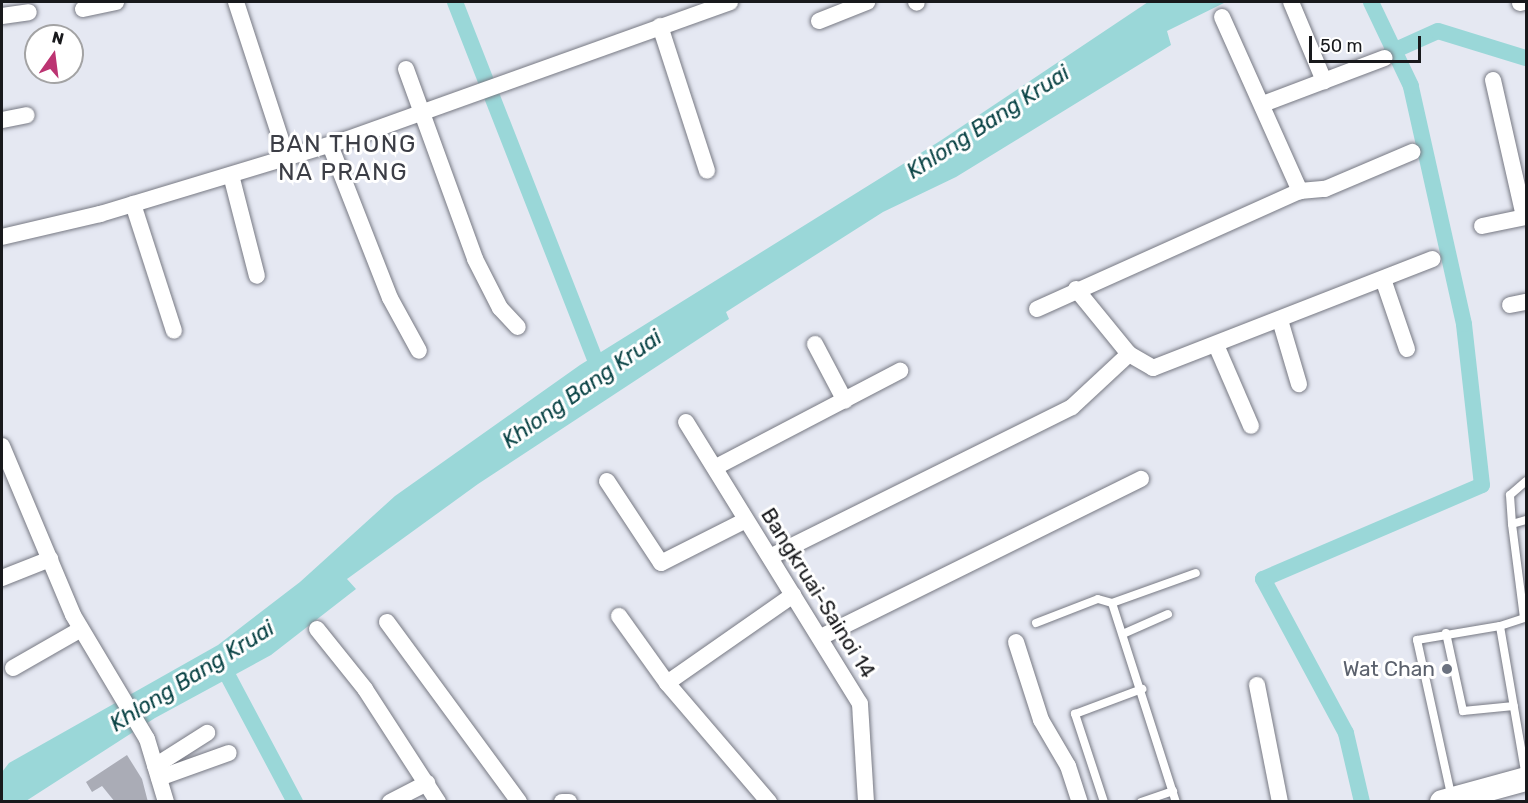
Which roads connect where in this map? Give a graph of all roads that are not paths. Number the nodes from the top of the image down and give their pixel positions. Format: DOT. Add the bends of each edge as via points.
graph roads {
  1 [pos="116,2"];
  2 [pos="236,2"];
  3 [pos="867,2"];
  4 [pos="1291,2"];
  5 [pos="724,3"];
  6 [pos="83,9"];
  7 [pos="29,12"];
  8 [pos="2,16"];
  9 [pos="1222,17"];
  10 [pos="819,21"];
  11 [pos="660,26"];
  12 [pos="1385,58"];
  13 [pos="406,69"];
  14 [pos="1493,80"];
  15 [pos="1324,81"];
  16 [pos="1263,104"];
  17 [pos="422,112"];
  18 [pos="27,115"];
  19 [pos="2,120"];
  20 [pos="330,145"];
  21 [pos="1412,153"];
  22 [pos="287,158"];
  23 [pos="706,171"];
  24 [pos="231,175"];
  25 [pos="1300,191"];
  26 [pos="133,204"];
  27 [pos="1525,217"];
  28 [pos="1482,226"];
  29 [pos="2,237"];
  30 [pos="1433,259"];
  31 [pos="257,276"];
  32 [pos="1383,279"];
  33 [pos="1076,289"];
  34 [pos="1527,302"];
  35 [pos="1510,305"];
  36 [pos="1037,309"];
  37 [pos="1280,320"];
  38 [pos="518,327"];
  39 [pos="174,331"];
  40 [pos="815,344"];
  41 [pos="1216,345"];
  42 [pos="1407,349"];
  43 [pos="419,351"];
  44 [pos="1129,354"];
  45 [pos="900,371"];
  46 [pos="1299,384"];
  47 [pos="845,401"];
  48 [pos="686,422"];
  49 [pos="1251,426"];
  50 [pos="2,446"];
  51 [pos="716,467"];
  52 [pos="1142,479"];
  53 [pos="607,481"];
  54 [pos="1527,481"];
  55 [pos="746,520"];
  56 [pos="1527,520"];
  57 [pos="1512,524"];
  58 [pos="770,557"];
  59 [pos="50,559"];
  60 [pos="1196,573"];
  61 [pos="2,578"];
  62 [pos="793,595"];
  63 [pos="1112,603"];
  64 [pos="1168,614"];
  65 [pos="619,616"];
  66 [pos="387,622"];
  67 [pos="1036,623"];
  68 [pos="1500,626"];
  69 [pos="81,629"];
  70 [pos="317,629"];
  71 [pos="1125,633"];
  72 [pos="1446,633"];
  73 [pos="821,637"];
  74 [pos="1016,642"];
  75 [pos="13,668"];
  76 [pos="667,683"];
  77 [pos="1257,685"];
  78 [pos="1142,689"];
  79 [pos="1514,706"];
  80 [pos="207,733"];
  81 [pos="229,753"];
  82 [pos="157,772"];
  83 [pos="1526,780"];
  84 [pos="427,783"];
  85 [pos="1173,791"];
  86 [pos="1489,795"];
  87 [pos="1447,800"];
  88 [pos="166,801"];
  89 [pos="390,801"];
  90 [pos="438,801"];
  91 [pos="519,801"];
  92 [pos="562,801"];
  93 [pos="569,801"];
  94 [pos="769,801"];
  95 [pos="866,801"];
  96 [pos="1080,801"];
  97 [pos="1104,801"];
  98 [pos="1141,801"];
  99 [pos="1176,801"];
  100 [pos="1280,801"];
  1 -- 6 [label="street"];
  2 -- 22 [label="street"];
  3 -- 10 [label="street"];
  4 -- 15 [label="street"];
  5 -- 11 [label="street"];
  7 -- 8 [label="street"];
  9 -- 16 [label="street"];
  11 -- 17 [label="street"];
  11 -- 23 [label="street"];
  12 -- 15 [label="street"];
  13 -- 17 [label="street"];
  14 -- 27 [label="street"];
  15 -- 16 [label="street"];
  16 -- 25 [label="street"];
  17 -- 20 [label="street"];
  17 -- 38 [label="street" via="475,259 500,308"];
  18 -- 19 [label="street"];
  20 -- 22 [label="street"];
  20 -- 43 [label="street" via="390,298"];
  21 -- 25 [label="street" via="1325,189"];
  22 -- 24 [label="street"];
  24 -- 26 [label="street"];
  24 -- 31 [label="street"];
  25 -- 33 [label="street"];
  26 -- 29 [label="street"];
  26 -- 39 [label="street"];
  27 -- 28 [label="street"];
  30 -- 32 [label="street"];
  32 -- 37 [label="street"];
  32 -- 42 [label="street"];
  33 -- 36 [label="street"];
  33 -- 44 [label="street"];
  34 -- 35 [label="street"];
  37 -- 41 [label="street"];
  37 -- 46 [label="street"];
  40 -- 47 [label="street"];
  41 -- 44 [label="street" via="1163,367 1145,365"];
  41 -- 49 [label="street"];
  44 -- 58 [label="street" via="1072,407 900,488"];
  45 -- 47 [label="street"];
  47 -- 51 [label="street"];
  48 -- 51 [label="street, Bangkruai-Sainoi 14"];
  50 -- 59 [label="street"];
  51 -- 55 [label="street, Bangkruai-Sainoi 14"];
  52 -- 73 [label="street"];
  53 -- 55 [label="street" via="661,563"];
  54 -- 57 [label="lane" via="1510,495"];
  55 -- 58 [label="street, Bangkruai-Sainoi 14"];
  56 -- 57 [label="lane"];
  57 -- 68 [label="lane" via="1524,618"];
  58 -- 62 [label="street, Bangkruai-Sainoi 14"];
  59 -- 61 [label="street"];
  59 -- 69 [label="street"];
  60 -- 63 [label="lane"];
  62 -- 73 [label="street, Bangkruai-Sainoi 14"];
  62 -- 76 [label="street"];
  63 -- 67 [label="lane" via="1098,599"];
  63 -- 71 [label="lane"];
  64 -- 71 [label="lane"];
  65 -- 76 [label="street"];
  66 -- 91 [label="street"];
  68 -- 72 [label="lane"];
  68 -- 79 [label="lane"];
  69 -- 75 [label="street"];
  69 -- 82 [label="street" via="147,740"];
  70 -- 84 [label="street"];
  71 -- 78 [label="lane"];
  72 -- 79 [label="lane" via="1463,711"];
  72 -- 87 [label="lane" via="1419,637 1417,643"];
  73 -- 95 [label="street, Bangkruai-Sainoi 14" via="864,713"];
  74 -- 96 [label="street" via="1041,720 1068,766"];
  76 -- 94 [label="street"];
  77 -- 100 [label="street"];
  78 -- 85 [label="lane"];
  78 -- 97 [label="lane" via="1075,714"];
  79 -- 83 [label="lane"];
  80 -- 82 [label="street"];
  81 -- 82 [label="street"];
  82 -- 88 [label="street"];
  83 -- 86 [label="main road"];
  84 -- 89 [label="street"];
  84 -- 90 [label="street"];
  85 -- 98 [label="lane"];
  85 -- 99 [label="lane"];
  86 -- 87 [label="main road"];
  92 -- 93 [label="street"];
}
